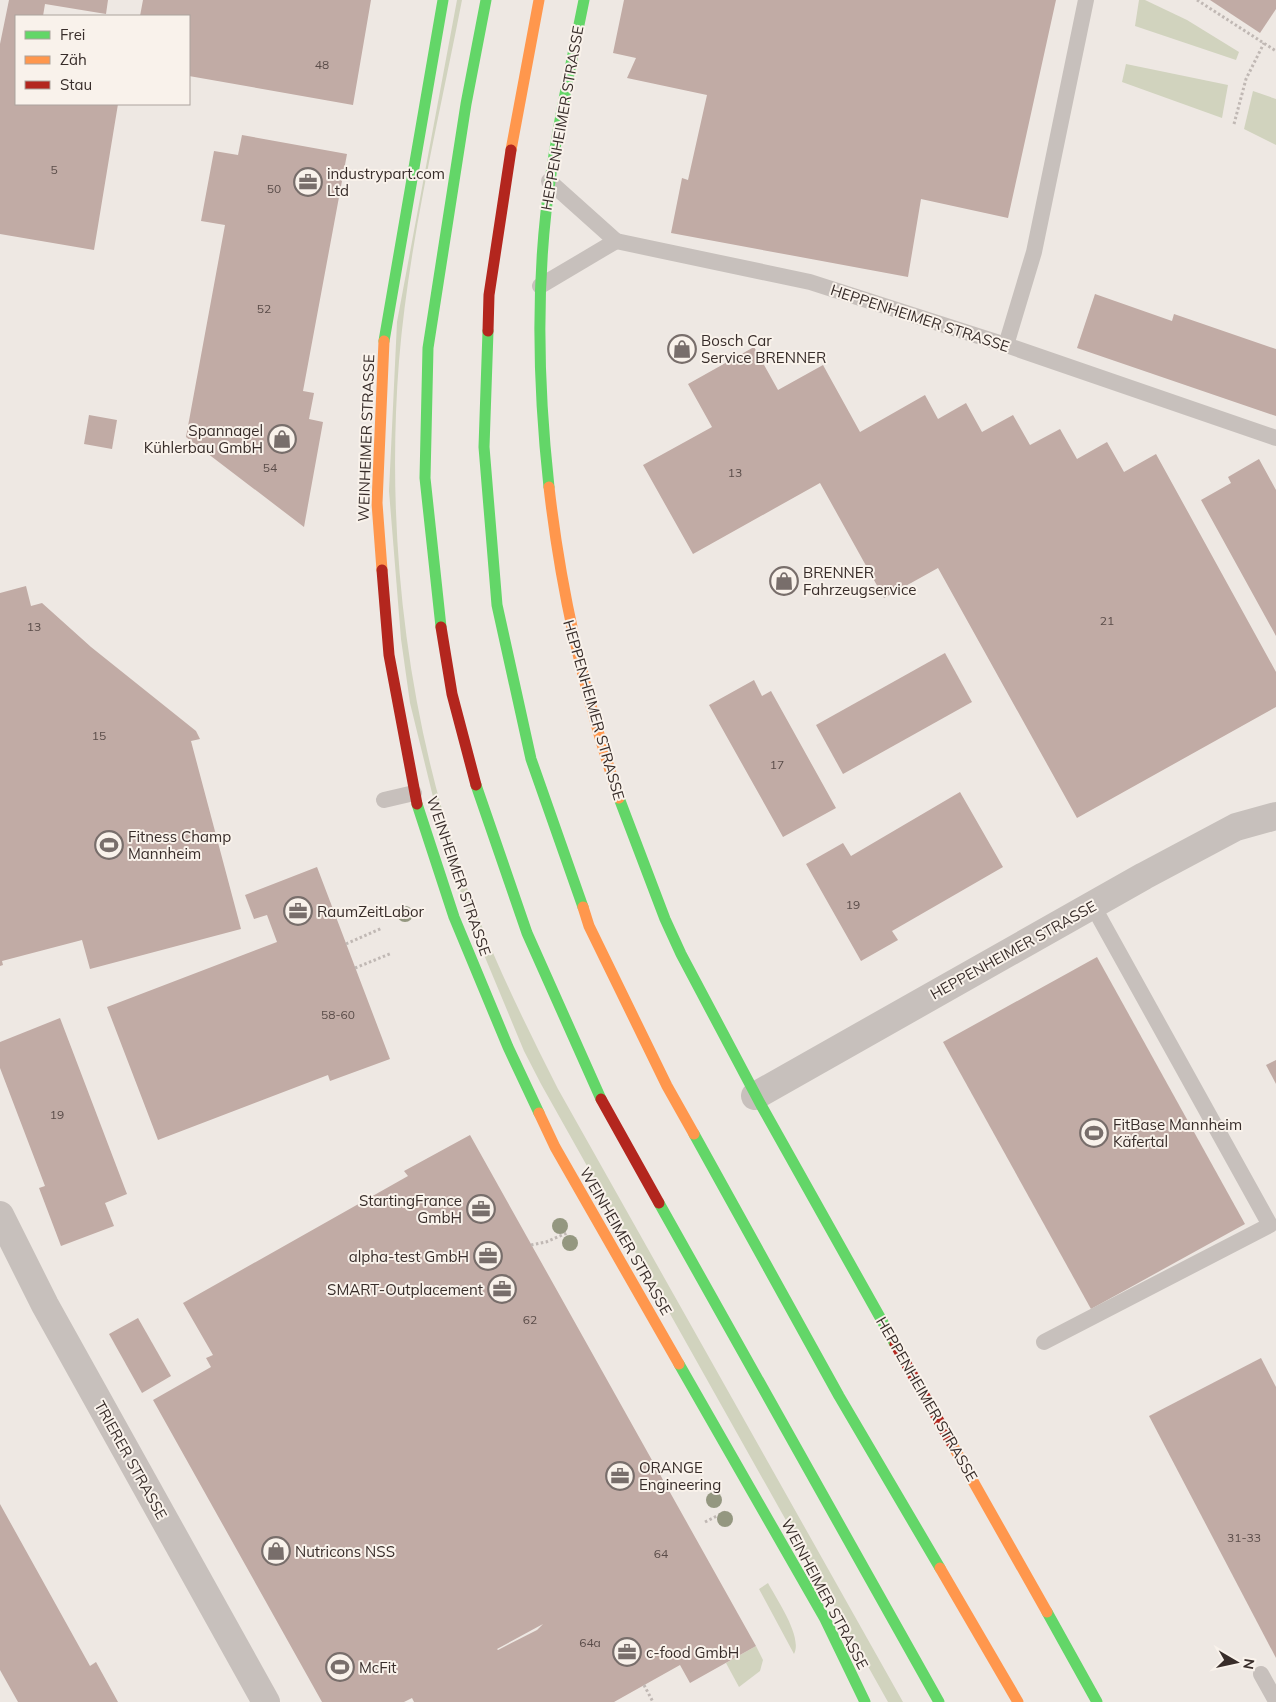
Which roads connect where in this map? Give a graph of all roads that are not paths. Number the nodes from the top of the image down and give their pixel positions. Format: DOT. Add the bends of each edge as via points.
graph roads {
  1 [pos="443,0"];
  2 [pos="486,0"];
  3 [pos="539,0"];
  4 [pos="584,0"];
  5 [pos="1086,0"];
  6 [pos="548,181"];
  7 [pos="616,241"];
  8 [pos="540,286"];
  9 [pos="1006,345"];
  10 [pos="1276,438"];
  11 [pos="414,793"];
  12 [pos="384,800"];
  13 [pos="1276,816"];
  14 [pos="1093,906"];
  15 [pos="755,1096"];
  16 [pos="0,1215"];
  17 [pos="1044,1342"];
  18 [pos="1261,1674"];
  19 [pos="1276,1701"];
  20 [pos="266,1702"];
  21 [pos="865,1702"];
  22 [pos="939,1702"];
  23 [pos="1018,1702"];
  24 [pos="1097,1702"];
  1 -- 11 [label="main road, WEINHEIMER STRASSE" via="384,336 377,503 389,656"];
  2 -- 22 [label="main road" via="466,104 428,348 425,478 452,694 474,780 527,933 592,1084"];
  3 -- 23 [label="main road" via="518,108 489,295 484,447 497,605 531,759 588,926 667,1086 839,1396"];
  4 -- 6 [label="main road, HEPPENHEIMER STRASSE"];
  5 -- 9 [label="lane" via="1034,252"];
  6 -- 7 [label="lane"];
  6 -- 8 [label="main road, HEPPENHEIMER STRASSE"];
  7 -- 8 [label="lane"];
  7 -- 9 [label="lane, HEPPENHEIMER STRASSE" via="810,282"];
  8 -- 15 [label="main road, HEPPENHEIMER STRASSE" via="544,452 556,552 579,666 623,815 664,915"];
  9 -- 10 [label="lane, HEPPENHEIMER STRASSE"];
  11 -- 12 [label="lane"];
  11 -- 21 [label="main road, WEINHEIMER STRASSE" via="454,917 508,1047 555,1147 825,1619"];
  13 -- 14 [label="street, HEPPENHEIMER STRASSE" via="1236,827"];
  14 -- 15 [label="street, HEPPENHEIMER STRASSE"];
  14 -- 17 [label="lane" via="1270,1224"];
  15 -- 24 [label="main road, HEPPENHEIMER STRASSE"];
  16 -- 20 [label="street, TRIERER STRASSE" via="45,1305"];
  18 -- 19 [label="lane"];
}
